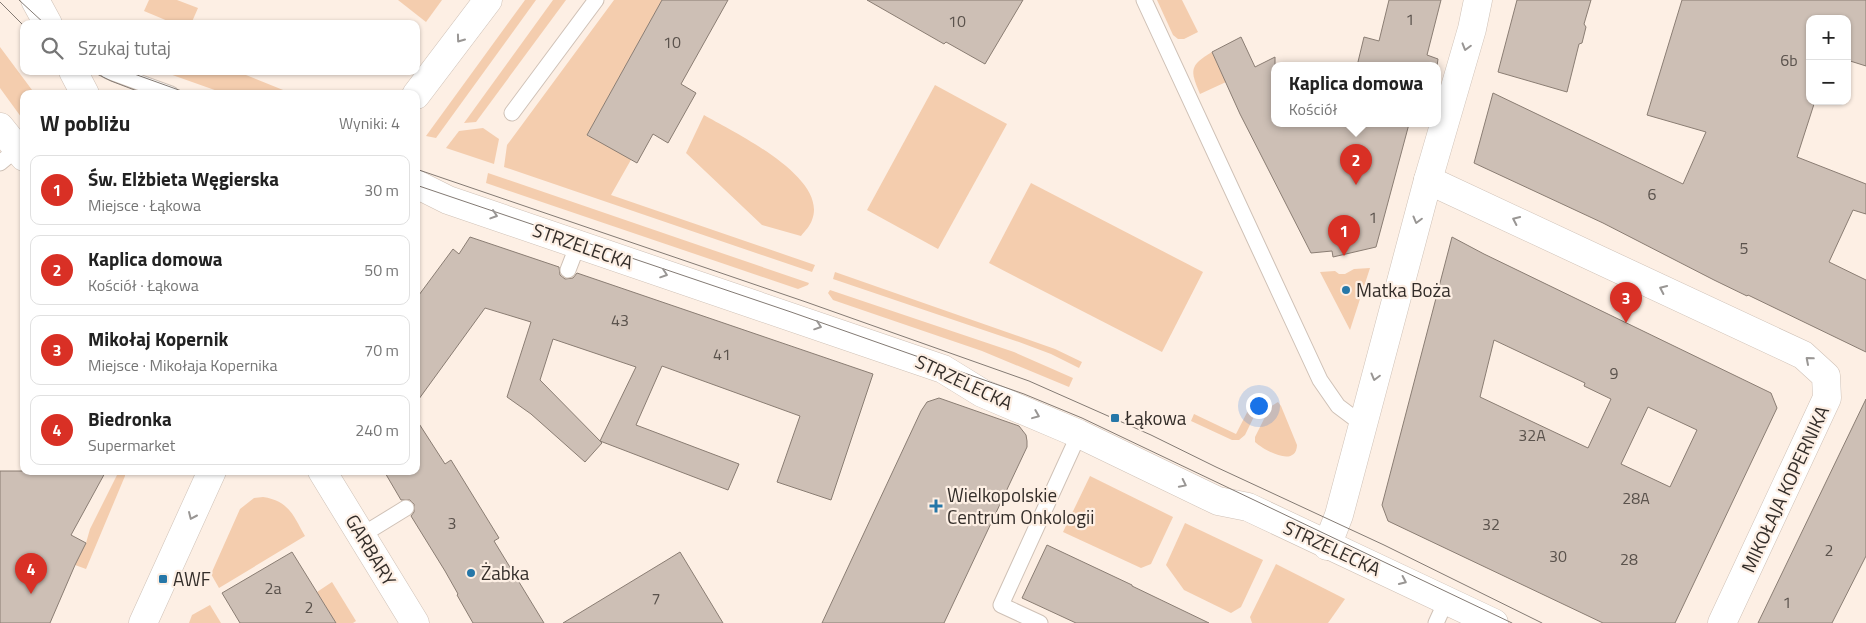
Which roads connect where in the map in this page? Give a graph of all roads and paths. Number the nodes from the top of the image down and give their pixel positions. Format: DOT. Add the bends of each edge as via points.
graph roads {
  1 [pos="35,0"];
  2 [pos="488,0"];
  3 [pos="596,0"];
  4 [pos="1144,0"];
  5 [pos="1478,0"];
  6 [pos="46,20"];
  7 [pos="75,75"];
  8 [pos="119,75"];
  9 [pos="83,90"];
  10 [pos="160,90"];
  11 [pos="420,90"];
  12 [pos="512,113"];
  13 [pos="0,127"];
  14 [pos="13,156"];
  15 [pos="1428,180"];
  16 [pos="420,186"];
  17 [pos="448,200"];
  18 [pos="420,206"];
  19 [pos="578,244"];
  20 [pos="568,270"];
  21 [pos="1362,424"];
  22 [pos="1079,434"];
  23 [pos="210,475"];
  24 [pos="319,475"];
  25 [pos="406,508"];
  26 [pos="362,535"];
  27 [pos="1327,546"];
  28 [pos="1441,612"];
  29 [pos="143,623"];
  30 [pos="415,623"];
  31 [pos="1040,623"];
  32 [pos="1494,623"];
  33 [pos="1722,623"];
  1 -- 6 [label="street"];
  2 -- 11 [label="street, one-way"];
  3 -- 12 [label="lane"];
  4 -- 21 [label="lane" via="1320,380 1338,406"];
  5 -- 15 [label="street, one-way"];
  7 -- 9 [label="street"];
  8 -- 10 [label="lane"];
  13 -- 14 [label="street"];
  15 -- 21 [label="street, one-way"];
  33 -- 15 [label="street, MIKOŁAJA KOPERNIKA, one-way" via="1827,398 1826,376 1803,355"];
  16 -- 17 [label="street, STRZELECKA"];
  17 -- 18 [label="street"];
  17 -- 19 [label="street, STRZELECKA, one-way"];
  19 -- 20 [label="lane"];
  19 -- 22 [label="street, STRZELECKA, one-way" via="943,369 982,393"];
  21 -- 27 [label="street" via="1339,515"];
  22 -- 27 [label="street, STRZELECKA, one-way" via="1218,501 1248,507"];
  22 -- 31 [label="lane" via="1000,604"];
  23 -- 29 [label="street, one-way"];
  24 -- 26 [label="street, GARBARY"];
  25 -- 26 [label="lane"];
  26 -- 30 [label="street, GARBARY"];
  27 -- 28 [label="street, STRZELECKA, one-way"];
  28 -- 32 [label="street, STRZELECKA"];
}
